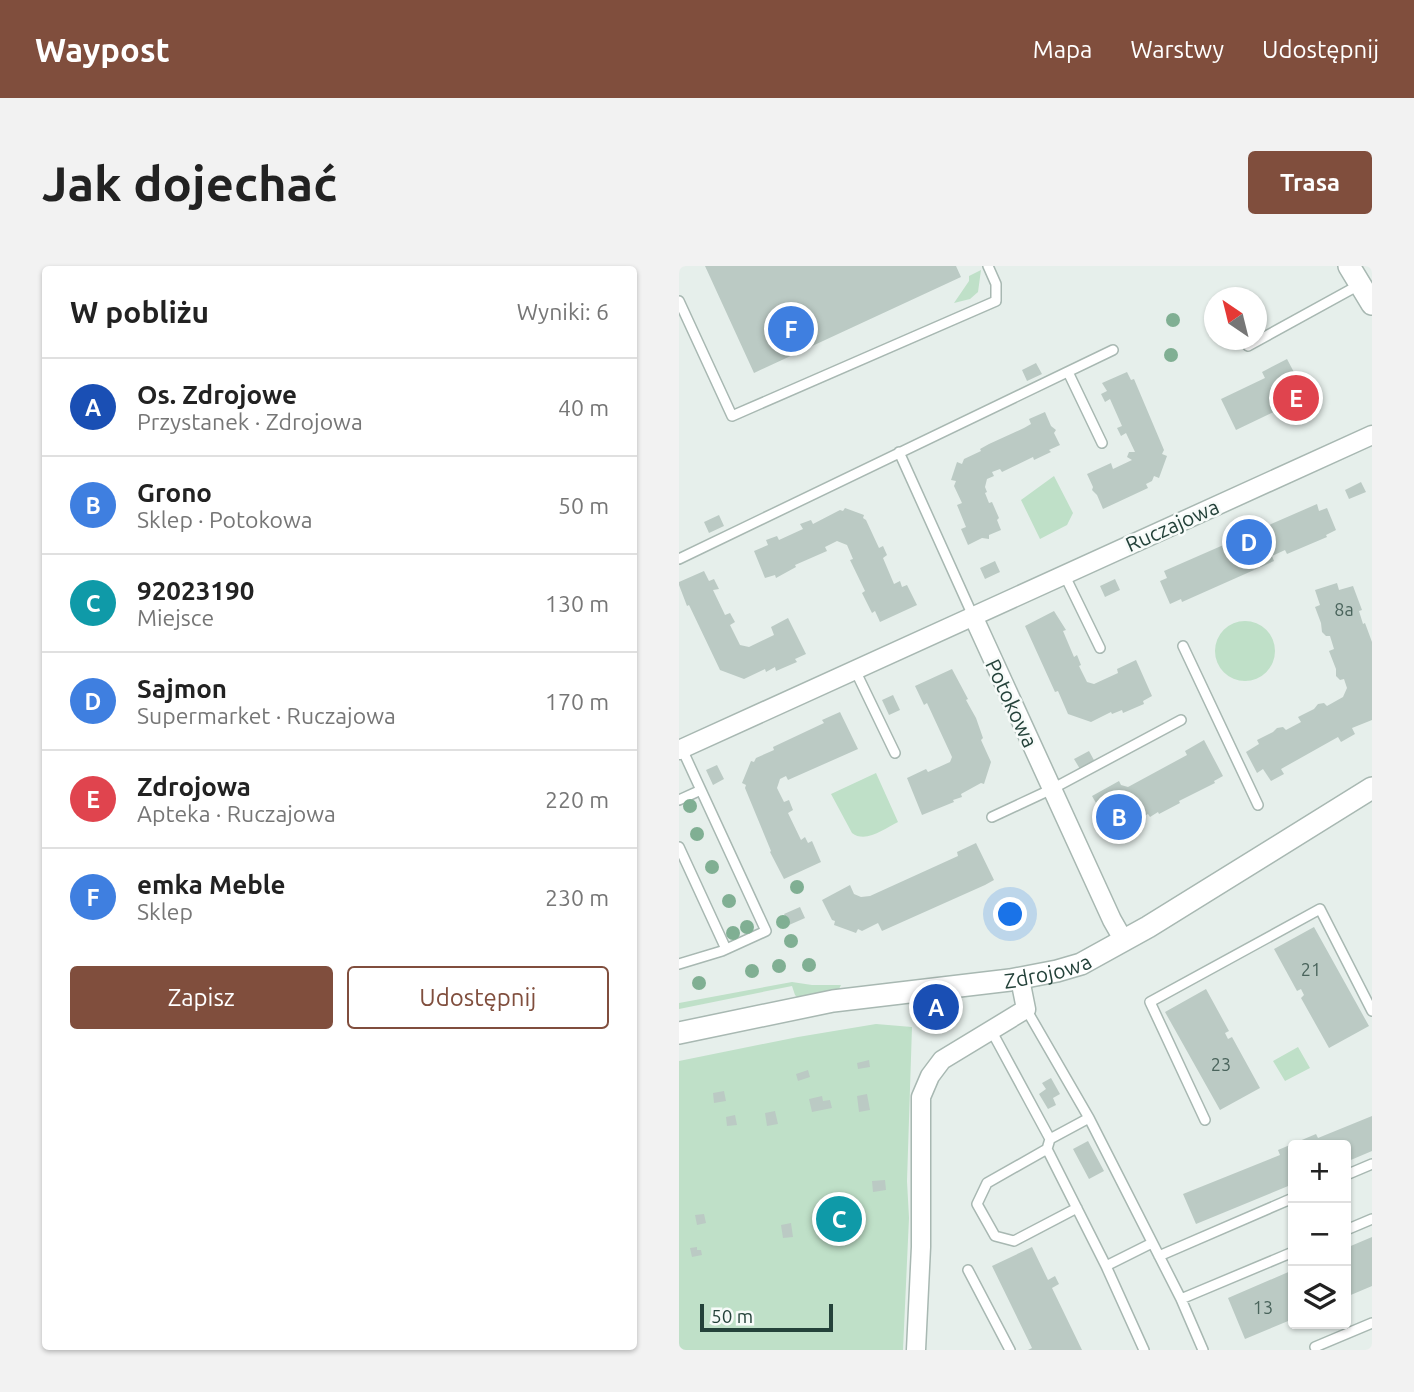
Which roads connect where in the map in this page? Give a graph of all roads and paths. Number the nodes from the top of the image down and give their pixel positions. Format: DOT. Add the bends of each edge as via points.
graph roads {
  1 [pos="988,266"];
  2 [pos="1355,275"];
  3 [pos="679,301"];
  4 [pos="1372,304"];
  5 [pos="1267,333"];
  6 [pos="1113,350"];
  7 [pos="1068,372"];
  8 [pos="1372,435"];
  9 [pos="1102,443"];
  10 [pos="899,453"];
  11 [pos="679,559"];
  12 [pos="1064,574"];
  13 [pos="973,616"];
  14 [pos="1183,646"];
  15 [pos="1100,648"];
  16 [pos="855,670"];
  17 [pos="1181,720"];
  18 [pos="681,750"];
  19 [pos="895,753"];
  20 [pos="1372,788"];
  21 [pos="1052,789"];
  22 [pos="701,790"];
  23 [pos="679,800"];
  24 [pos="1258,805"];
  25 [pos="992,817"];
  26 [pos="679,847"];
  27 [pos="1124,941"];
  28 [pos="726,949"];
  29 [pos="679,964"];
  30 [pos="1020,979"];
  31 [pos="1026,1009"];
  32 [pos="1372,1011"];
  33 [pos="991,1030"];
  34 [pos="679,1032"];
  35 [pos="1089,1118"];
  36 [pos="1205,1120"];
  37 [pos="1050,1139"];
  38 [pos="1047,1149"];
  39 [pos="1372,1164"];
  40 [pos="1351,1173"];
  41 [pos="1288,1200"];
  42 [pos="1077,1208"];
  43 [pos="1372,1219"];
  44 [pos="1351,1228"];
  45 [pos="1152,1243"];
  46 [pos="1288,1254"];
  47 [pos="1159,1256"];
  48 [pos="1106,1266"];
  49 [pos="968,1270"];
  50 [pos="1181,1300"];
  51 [pos="1372,1323"];
  52 [pos="1315,1347"];
  53 [pos="916,1350"];
  54 [pos="1010,1350"];
  55 [pos="1144,1350"];
  56 [pos="1203,1350"];
  1 -- 3 [label="lane" via="996,284 996,301 732,416"];
  2 -- 4 [label="street"];
  2 -- 5 [label="lane"];
  6 -- 7 [label="lane"];
  7 -- 9 [label="lane"];
  7 -- 10 [label="lane"];
  8 -- 12 [label="street, Ruczajowa"];
  10 -- 11 [label="lane"];
  10 -- 13 [label="lane"];
  12 -- 13 [label="street, Ruczajowa"];
  12 -- 15 [label="lane"];
  13 -- 16 [label="street, Ruczajowa"];
  13 -- 21 [label="street, Potokowa"];
  14 -- 24 [label="lane"];
  16 -- 18 [label="street, Ruczajowa"];
  16 -- 19 [label="lane"];
  17 -- 21 [label="lane"];
  18 -- 22 [label="lane"];
  20 -- 27 [label="street, Zdrojowa"];
  21 -- 25 [label="lane"];
  21 -- 27 [label="street, Potokowa"];
  22 -- 23 [label="lane"];
  22 -- 28 [label="lane" via="766,931"];
  26 -- 28 [label="lane"];
  27 -- 30 [label="street, Zdrojowa" via="1081,964"];
  28 -- 29 [label="lane"];
  30 -- 31 [label="street"];
  30 -- 34 [label="street, Zdrojowa" via="833,1001"];
  31 -- 33 [label="street"];
  31 -- 35 [label="lane"];
  32 -- 36 [label="lane" via="1319,909 1150,1002"];
  33 -- 37 [label="lane"];
  33 -- 53 [label="street" via="942,1060 921,1097"];
  35 -- 37 [label="lane"];
  35 -- 45 [label="lane"];
  37 -- 38 [label="lane"];
  38 -- 42 [label="lane"];
  38 -- 42 [label="lane" via="987,1183 977,1204 995,1236 1014,1241"];
  39 -- 40 [label="lane"];
  41 -- 47 [label="lane"];
  42 -- 48 [label="lane"];
  43 -- 44 [label="lane"];
  45 -- 47 [label="lane"];
  45 -- 48 [label="lane"];
  46 -- 50 [label="lane"];
  47 -- 50 [label="lane"];
  48 -- 55 [label="lane"];
  49 -- 54 [label="lane"];
  50 -- 56 [label="lane"];
  51 -- 52 [label="lane"];
}
